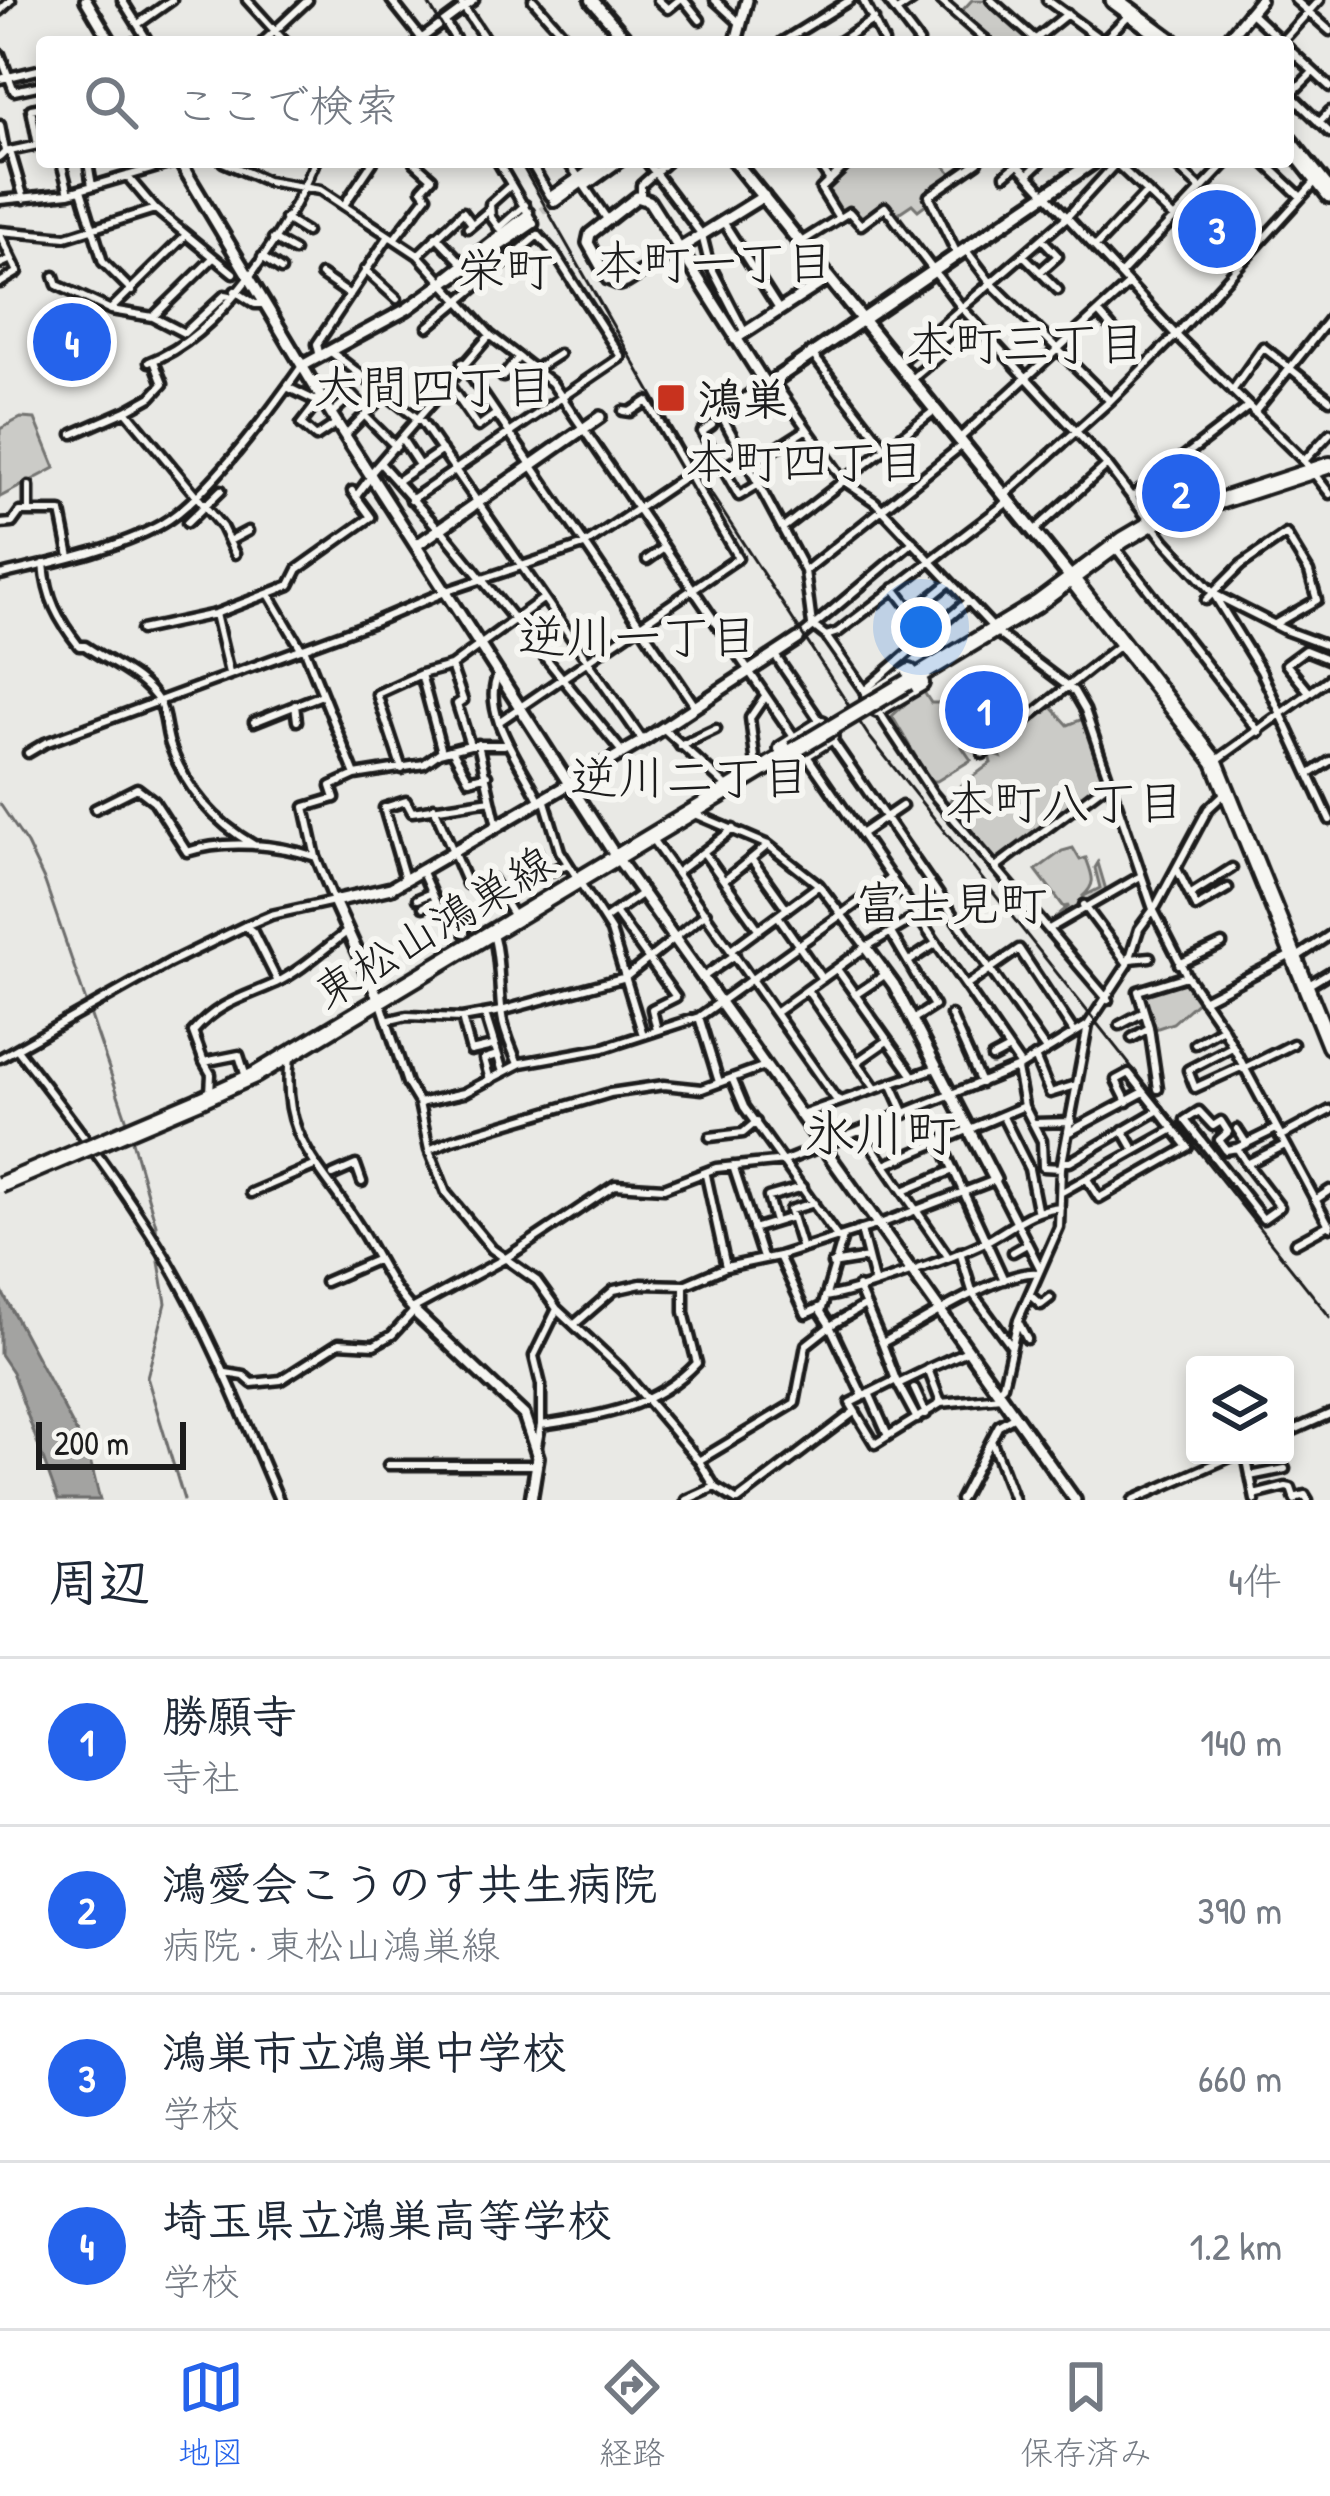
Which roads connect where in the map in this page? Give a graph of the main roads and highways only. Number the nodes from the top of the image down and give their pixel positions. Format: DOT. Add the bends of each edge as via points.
graph roads {
  1 [pos="592,0"];
  2 [pos="1110,0"];
  3 [pos="623,36"];
  4 [pos="1158,36"];
  5 [pos="1159,36"];
  6 [pos="1294,152"];
  7 [pos="740,168"];
  8 [pos="1084,168"];
  9 [pos="1330,198"];
  10 [pos="863,320"];
  11 [pos="746,400"];
  12 [pos="1330,465"];
  13 [pos="1072,579"];
  14 [pos="956,653"];
  15 [pos="870,699"];
  16 [pos="826,730"];
  17 [pos="798,748"];
  18 [pos="724,789"];
  19 [pos="1330,1046"];
  20 [pos="0,1185"];
  1 -- 3 [label="main road"];
  2 -- 4 [label="highway"];
  2 -- 5 [label="highway"];
  6 -- 9 [label="highway"];
  7 -- 10 [label="main road"];
  8 -- 10 [label="main road"];
  10 -- 11 [label="main road"];
  10 -- 13 [label="main road"];
  12 -- 13 [label="main road, 東松山鴻巣線" via="1152,523"];
  13 -- 14 [label="main road, 東松山鴻巣線"];
  13 -- 19 [label="main road" via="1214,763"];
  14 -- 15 [label="main road" via="949,649"];
  14 -- 17 [label="main road, 東松山鴻巣線, bridge"];
  16 -- 17 [label="main road"];
  17 -- 18 [label="main road, 東松山鴻巣線"];
  17 -- 18 [label="main road"];
  18 -- 20 [label="main road, 東松山鴻巣線, bridge" via="247,1079"];
}
